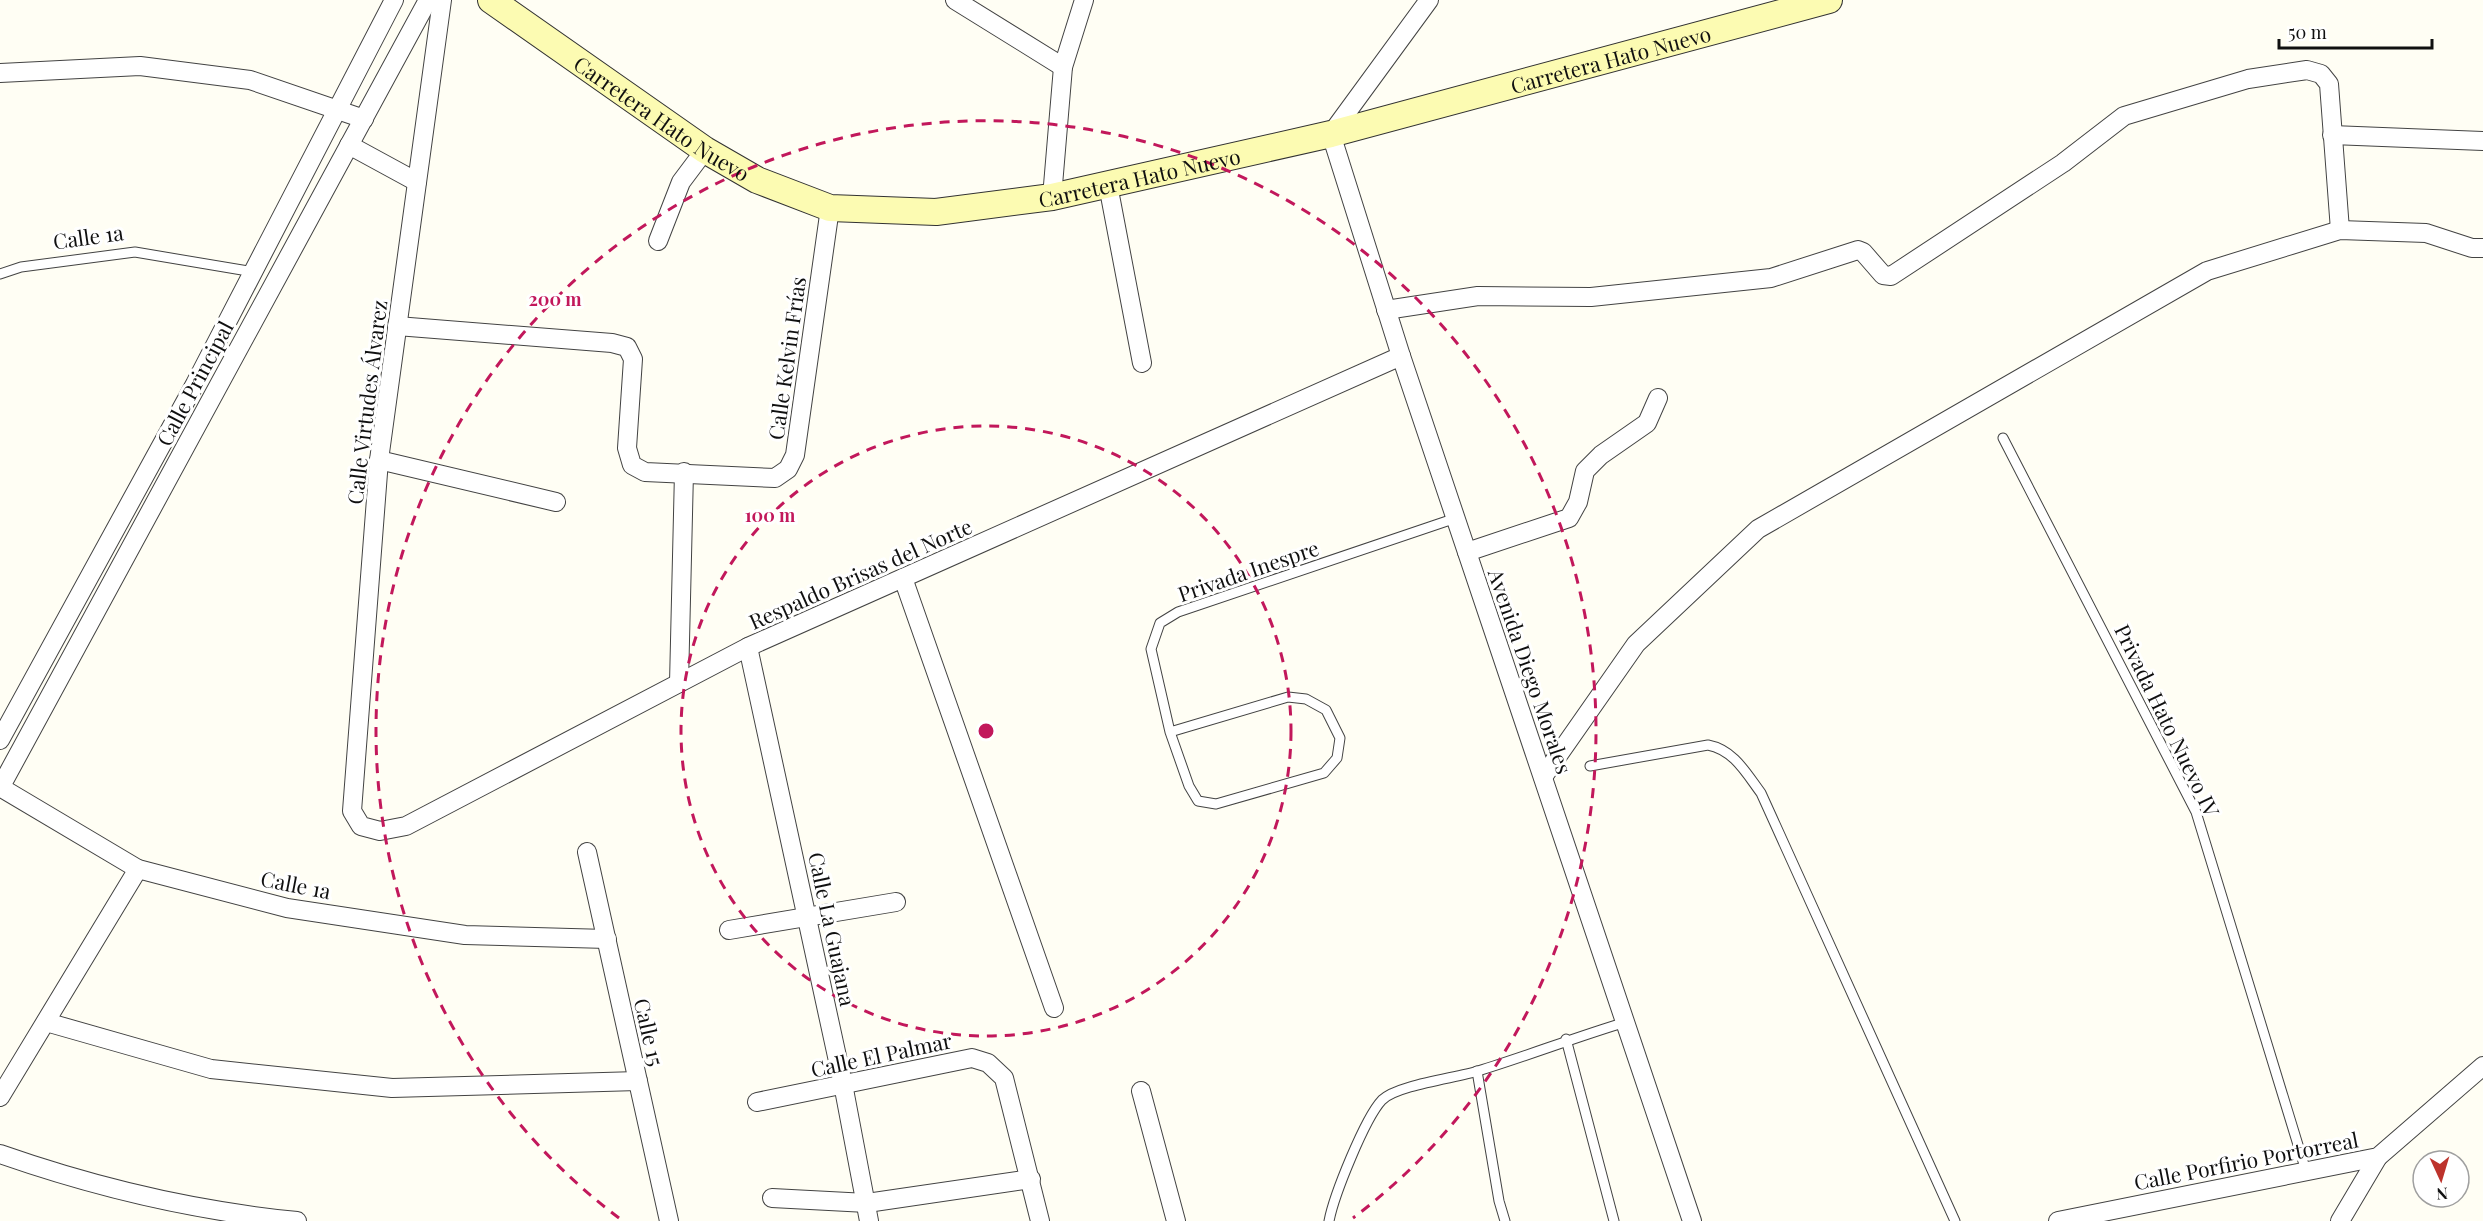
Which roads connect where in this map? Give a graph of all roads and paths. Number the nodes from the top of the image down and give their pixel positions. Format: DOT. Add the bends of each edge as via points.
graph roads {
  1 [pos="394,0"];
  2 [pos="428,0"];
  3 [pos="442,0"];
  4 [pos="491,0"];
  5 [pos="955,0"];
  6 [pos="1084,0"];
  7 [pos="1429,0"];
  8 [pos="1829,0"];
  9 [pos="1063,67"];
  10 [pos="0,73"];
  11 [pos="336,109"];
  12 [pos="364,119"];
  13 [pos="1331,134"];
  14 [pos="2332,135"];
  15 [pos="2483,141"];
  16 [pos="349,145"];
  17 [pos="705,150"];
  18 [pos="417,182"];
  19 [pos="1108,185"];
  20 [pos="1052,197"];
  21 [pos="830,208"];
  22 [pos="2340,230"];
  23 [pos="658,240"];
  24 [pos="2483,248"];
  25 [pos="254,272"];
  26 [pos="0,274"];
  27 [pos="1386,310"];
  28 [pos="397,326"];
  29 [pos="1401,356"];
  30 [pos="1142,363"];
  31 [pos="1658,398"];
  32 [pos="2003,438"];
  33 [pos="379,460"];
  34 [pos="684,472"];
  35 [pos="556,502"];
  36 [pos="1456,519"];
  37 [pos="1467,552"];
  38 [pos="903,578"];
  39 [pos="748,647"];
  40 [pos="679,683"];
  41 [pos="1170,732"];
  42 [pos="0,740"];
  43 [pos="1590,766"];
  44 [pos="1543,777"];
  45 [pos="0,788"];
  46 [pos="352,811"];
  47 [pos="587,852"];
  48 [pos="138,869"];
  49 [pos="896,902"];
  50 [pos="807,917"];
  51 [pos="729,930"];
  52 [pos="607,939"];
  53 [pos="1054,1008"];
  54 [pos="46,1022"];
  55 [pos="1626,1022"];
  56 [pos="1566,1040"];
  57 [pos="2483,1066"];
  58 [pos="1477,1071"];
  59 [pos="638,1081"];
  60 [pos="843,1084"];
  61 [pos="1142,1091"];
  62 [pos="0,1097"];
  63 [pos="757,1102"];
  64 [pos="0,1154"];
  65 [pos="2378,1157"];
  66 [pos="2306,1171"];
  67 [pos="1031,1179"];
  68 [pos="772,1197"];
  69 [pos="868,1212"];
  70 [pos="225,1218"];
  71 [pos="297,1221"];
  72 [pos="669,1221"];
  73 [pos="1040,1221"];
  74 [pos="1176,1221"];
  75 [pos="1329,1221"];
  76 [pos="1505,1221"];
  77 [pos="1614,1221"];
  78 [pos="1692,1221"];
  79 [pos="1955,1221"];
  80 [pos="2058,1221"];
  81 [pos="2340,1221"];
  1 -- 11 [label="street, Calle Principal"];
  2 -- 12 [label="street, Calle Principal"];
  3 -- 18 [label="street, Calle Virtudes Álvarez"];
  4 -- 17 [label="main road, Carretera Hato Nuevo"];
  5 -- 9 [label="street"];
  6 -- 9 [label="street"];
  7 -- 13 [label="street"];
  8 -- 13 [label="main road, Carretera Hato Nuevo"];
  9 -- 20 [label="street"];
  10 -- 11 [label="street" via="140,66 250,80"];
  11 -- 12 [label="street"];
  11 -- 25 [label="street, Calle Principal"];
  12 -- 16 [label="street, Calle Principal"];
  13 -- 19 [label="main road, Carretera Hato Nuevo"];
  13 -- 27 [label="street, Avenida Diego Morales"];
  14 -- 15 [label="street"];
  14 -- 22 [label="street"];
  14 -- 27 [label="street" via="2329,84 2321,74 2307,70 2248,79 2124,116 2063,163 1892,276 1883,275 1858,250 1771,278 1591,297 1478,296"];
  16 -- 18 [label="street"];
  16 -- 45 [label="street, Calle Principal"];
  17 -- 21 [label="main road, Carretera Hato Nuevo" via="757,180"];
  17 -- 23 [label="street" via="681,182"];
  18 -- 28 [label="street, Calle Virtudes Álvarez"];
  19 -- 20 [label="main road, Carretera Hato Nuevo"];
  19 -- 30 [label="street"];
  20 -- 21 [label="main road, Carretera Hato Nuevo" via="936,212"];
  21 -- 34 [label="street, Calle Kelvin Frías" via="795,455 788,469 775,478"];
  22 -- 24 [label="street" via="2426,233"];
  22 -- 44 [label="street" via="2207,271 1758,529 1636,644"];
  25 -- 26 [label="lane, Calle 1a" via="135,252 21,267"];
  25 -- 42 [label="street, Calle Principal"];
  27 -- 29 [label="street, Avenida Diego Morales"];
  28 -- 33 [label="street, Calle Virtudes Álvarez"];
  28 -- 34 [label="street, Calle Kelvin Frías" via="627,347 633,359 627,448 632,465 645,472"];
  29 -- 36 [label="street, Avenida Diego Morales"];
  29 -- 38 [label="street, Respaldo Brisas del Norte"];
  31 -- 37 [label="street" via="1647,423 1585,471 1578,502 1569,518"];
  32 -- 66 [label="lane, Privada Hato Nuevo IV" via="2196,812"];
  33 -- 35 [label="street"];
  33 -- 46 [label="street, Calle Virtudes Álvarez"];
  34 -- 40 [label="street"];
  36 -- 37 [label="street, Avenida Diego Morales"];
  36 -- 41 [label="lane, Privada Inespre" via="1178,612 1160,623 1151,649"];
  37 -- 44 [label="street, Avenida Diego Morales"];
  38 -- 39 [label="street, Respaldo Brisas del Norte"];
  38 -- 53 [label="street"];
  39 -- 40 [label="street, Respaldo Brisas del Norte"];
  39 -- 50 [label="street, Calle La Guajana"];
  40 -- 46 [label="street, Respaldo Brisas del Norte" via="406,826 380,831 361,826"];
  41 -- 41 [label="lane, Privada Inespre" via="1198,801 1216,804 1324,773 1337,758 1340,738 1326,710 1306,699 1288,697"];
  43 -- 79 [label="lane" via="1708,745 1721,748 1737,760 1761,793"];
  44 -- 55 [label="street, Avenida Diego Morales"];
  45 -- 48 [label="street, Calle 1a"];
  47 -- 52 [label="street, Calle 15"];
  48 -- 52 [label="street, Calle 1a" via="287,908 465,935"];
  48 -- 54 [label="street"];
  49 -- 50 [label="street"];
  50 -- 51 [label="street"];
  50 -- 60 [label="street, Calle La Guajana"];
  52 -- 59 [label="street, Calle 15"];
  54 -- 59 [label="street" via="211,1069 392,1088"];
  54 -- 62 [label="street"];
  55 -- 56 [label="lane"];
  55 -- 78 [label="street, Avenida Diego Morales"];
  56 -- 58 [label="lane"];
  56 -- 77 [label="lane"];
  57 -- 65 [label="street, Calle Porfirio Portorreal"];
  58 -- 75 [label="lane" via="1384,1098 1369,1116"];
  58 -- 76 [label="lane"];
  59 -- 72 [label="street, Calle 15"];
  60 -- 63 [label="street, Calle El Palmar"];
  60 -- 67 [label="street, Calle El Palmar" via="972,1058 988,1063 1004,1078"];
  60 -- 69 [label="street, Calle La Guajana"];
  61 -- 74 [label="street"];
  64 -- 70 [label="street" via="75,1180"];
  65 -- 66 [label="street, Calle Porfirio Portorreal"];
  65 -- 81 [label="street"];
  66 -- 80 [label="street, Calle Porfirio Portorreal"];
  67 -- 69 [label="street"];
  67 -- 73 [label="street, Calle El Palmar"];
  68 -- 69 [label="street"];
  70 -- 71 [label="street"];
}
